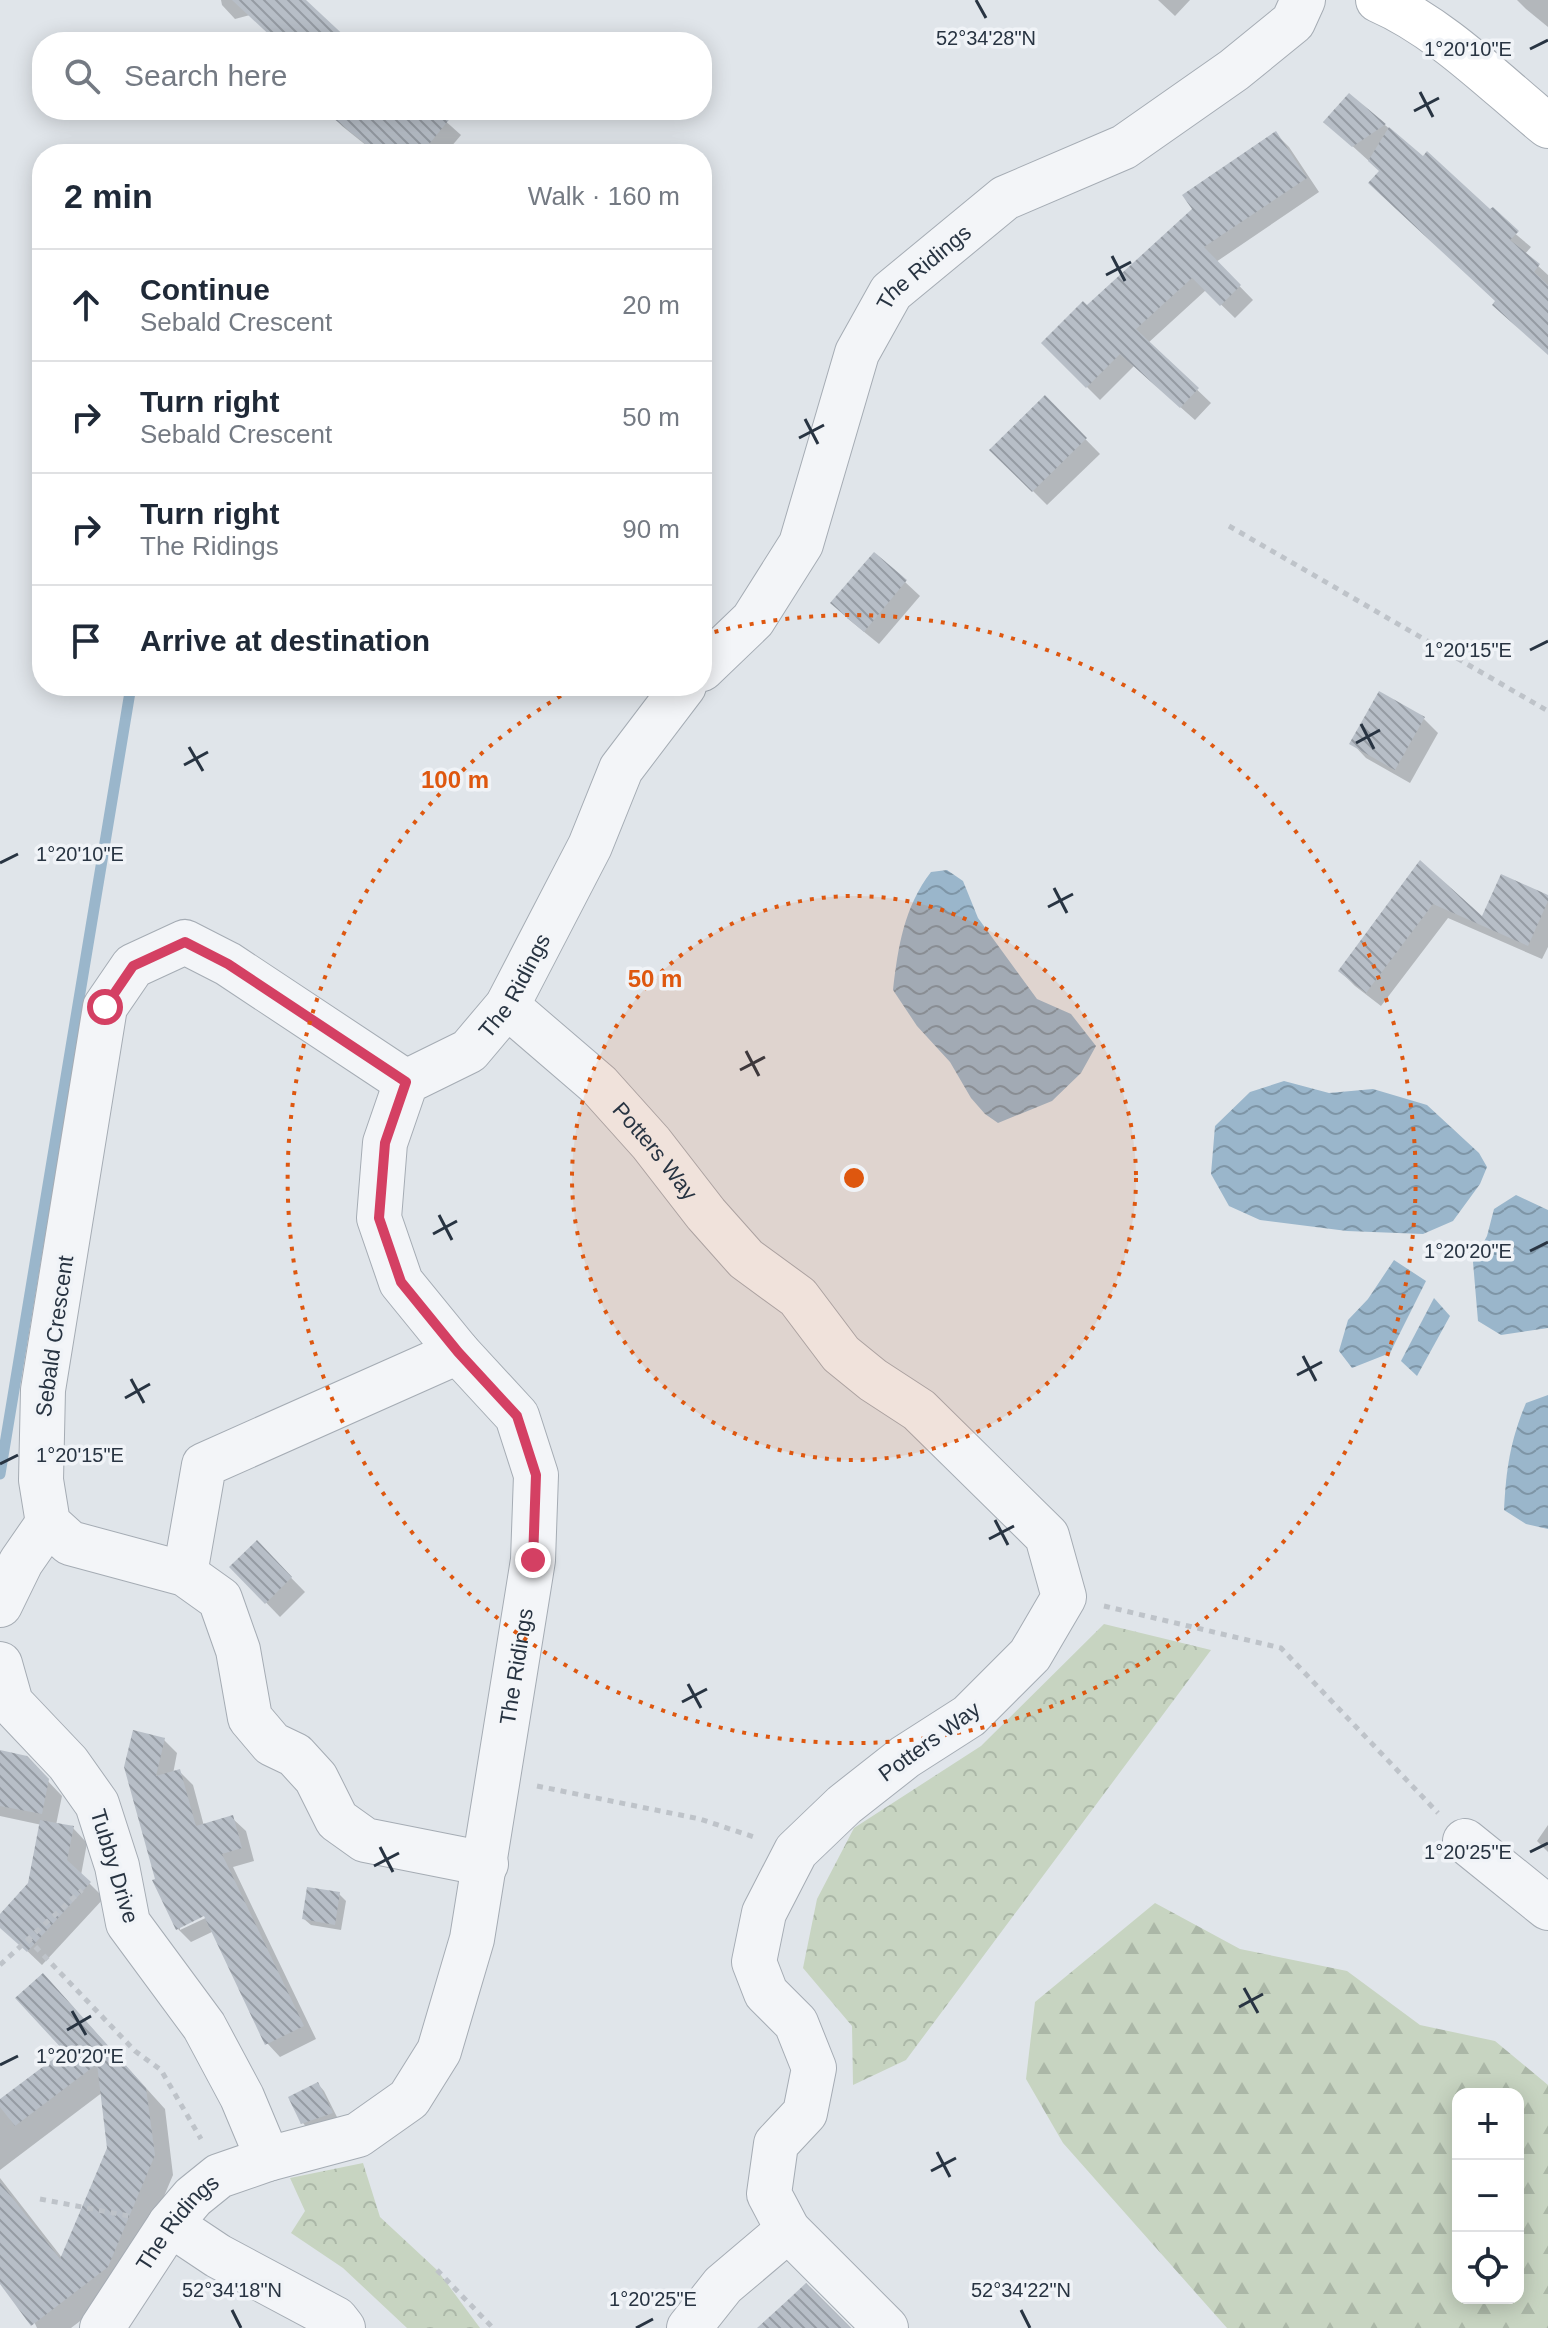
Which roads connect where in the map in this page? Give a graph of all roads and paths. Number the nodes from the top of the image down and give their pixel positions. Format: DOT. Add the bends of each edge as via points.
graph roads {
  1 [pos="1303,0"];
  2 [pos="1378,0"];
  3 [pos="1548,126"];
  4 [pos="1229,526"];
  5 [pos="712,659"];
  6 [pos="676,696"];
  7 [pos="1548,711"];
  8 [pos="507,1006"];
  9 [pos="406,1082"];
  10 [pos="458,1352"];
  11 [pos="48,1523"];
  12 [pos="185,1574"];
  13 [pos="1064,1597"];
  14 [pos="0,1605"];
  15 [pos="0,1664"];
  16 [pos="499,1779"];
  17 [pos="1465,1841"];
  18 [pos="796,1851"];
  19 [pos="486,1864"];
  20 [pos="117,1866"];
  21 [pos="1548,1908"];
  22 [pos="27,1938"];
  23 [pos="0,1965"];
  24 [pos="268,2159"];
  25 [pos="219,2176"];
  26 [pos="40,2199"];
  27 [pos="170,2224"];
  28 [pos="788,2230"];
  29 [pos="437,2270"];
  30 [pos="102,2328"];
  31 [pos="343,2328"];
  32 [pos="493,2328"];
  33 [pos="689,2328"];
  34 [pos="886,2328"];
  1 -- 5 [label="street, The Ridings" via="1293,22 1234,70 1124,147 1005,198 891,292 857,353 801,544 753,620"];
  2 -- 3 [label="street" via="1454,49"];
  4 -- 7 [label="path"];
  6 -- 8 [label="street, The Ridings" via="621,769 590,846"];
  8 -- 9 [label="street, The Ridings" via="469,1051"];
  8 -- 13 [label="street, Potters Way" via="599,1085 746,1259 798,1297 841,1354 919,1410 1047,1536"];
  9 -- 10 [label="street, The Ridings" via="385,1143 379,1218 401,1282"];
  9 -- 11 [label="street, Sebald Crescent" via="228,964 185,942 133,966 105,1007 43,1390 41,1480"];
  10 -- 12 [label="street" via="204,1465"];
  10 -- 16 [label="street, The Ridings" via="517,1416 536,1475 533,1560"];
  11 -- 12 [label="street" via="70,1543"];
  11 -- 14 [label="street"];
  12 -- 19 [label="street" via="220,1599 238,1650 250,1718 272,1744 295,1755 316,1778 337,1820 365,1840"];
  13 -- 17 [label="path" via="1281,1648"];
  13 -- 18 [label="street, Potters Way" via="1030,1655 969,1716 905,1757"];
  15 -- 20 [label="street, Tubby Drive" via="11,1703 68,1763 97,1804"];
  16 -- 18 [label="path" via="700,1819"];
  16 -- 19 [label="street, The Ridings"];
  17 -- 21 [label="street"];
  18 -- 28 [label="street, Potters Way" via="764,1913 754,1962 766,1993 796,2023 814,2068 805,2113 776,2144 769,2194"];
  19 -- 24 [label="street, The Ridings" via="472,1939 439,2051 409,2099 358,2135"];
  20 -- 22 [label="path" via="99,1875"];
  20 -- 24 [label="street, Tubby Drive" via="128,1923 204,2026"];
  22 -- 23 [label="path"];
  22 -- 25 [label="path" via="135,2051 161,2070"];
  24 -- 25 [label="street, The Ridings"];
  25 -- 27 [label="street, The Ridings"];
  26 -- 27 [label="path"];
  27 -- 30 [label="street, The Ridings"];
  27 -- 31 [label="street" via="336,2319"];
  28 -- 33 [label="street" via="723,2285"];
  28 -- 34 [label="street, Potters Way"];
  29 -- 32 [label="path"];
}
